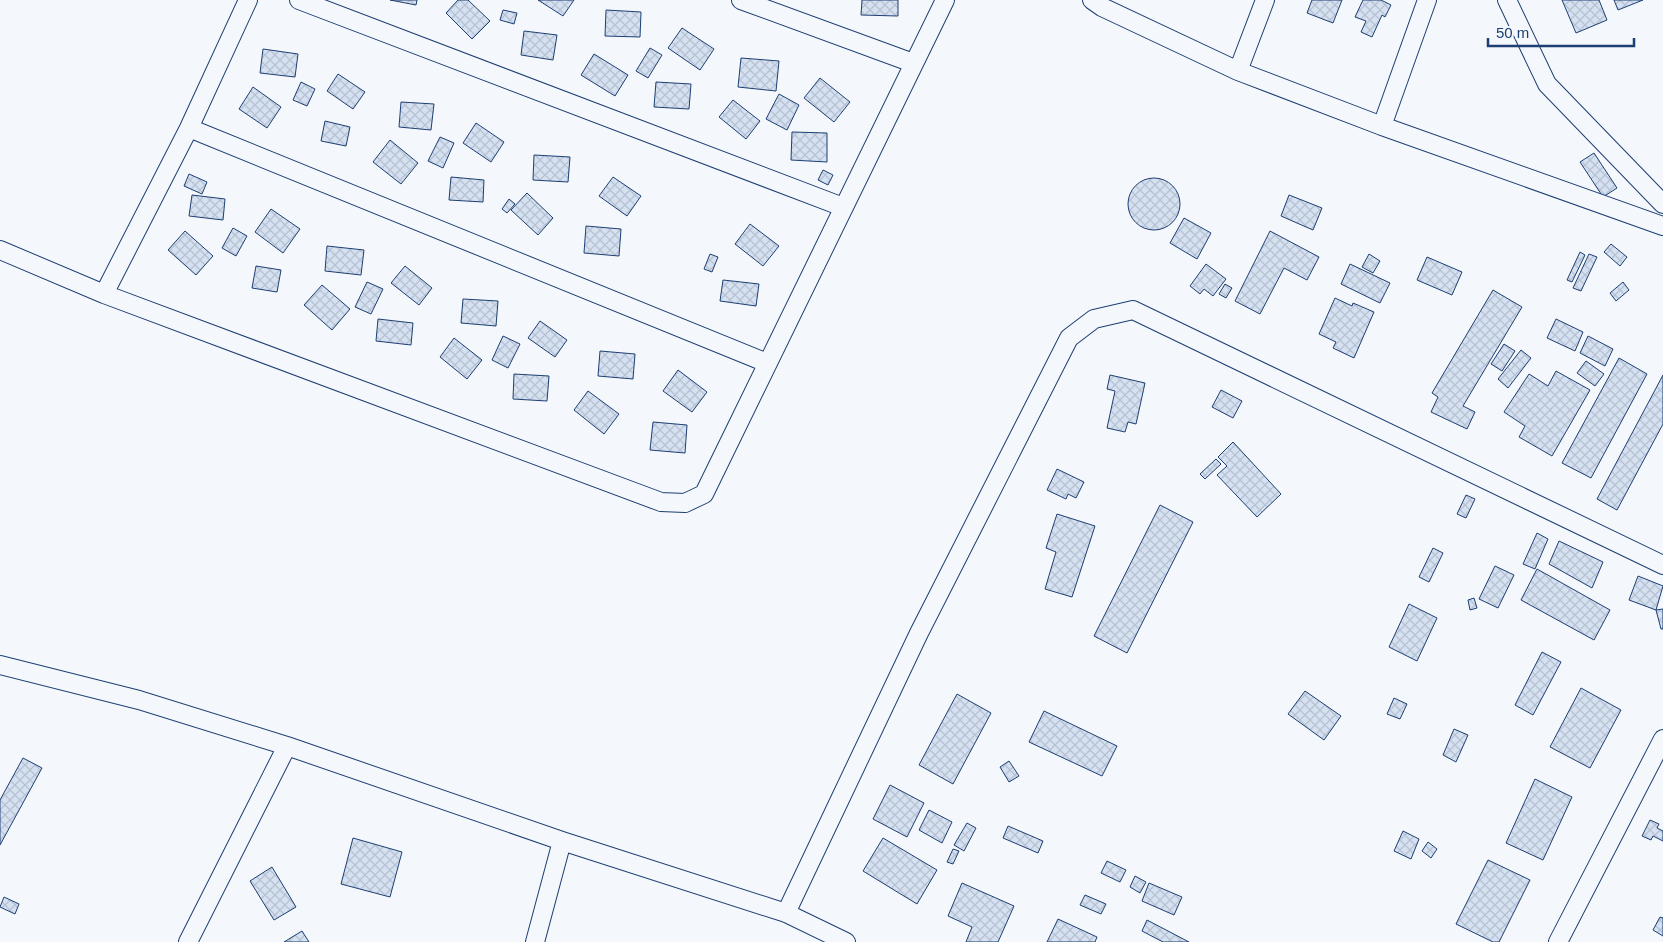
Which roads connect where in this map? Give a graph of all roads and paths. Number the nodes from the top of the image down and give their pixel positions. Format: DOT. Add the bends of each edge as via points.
graph roads {
  1 [pos="248,0"];
  2 [pos="299,0"];
  3 [pos="742,0"];
  4 [pos="945,0"];
  5 [pos="1265,0"];
  6 [pos="1428,0"];
  7 [pos="1507,0"];
  8 [pos="1100,2"];
  9 [pos="913,63"];
  10 [pos="1238,71"];
  11 [pos="1382,126"];
  12 [pos="189,128"];
  13 [pos="1663,204"];
  14 [pos="843,207"];
  15 [pos="1663,226"];
  16 [pos="0,250"];
  17 [pos="104,294"];
  18 [pos="767,363"];
  19 [pos="1663,565"];
  20 [pos="0,665"];
  21 [pos="1663,739"];
  22 [pos="287,746"];
  23 [pos="562,841"];
  24 [pos="786,913"];
  25 [pos="188,942"];
  26 [pos="535,942"];
  27 [pos="846,942"];
  28 [pos="1558,942"];
  1 -- 12 [label="street"];
  2 -- 14 [label="street"];
  3 -- 9 [label="street"];
  4 -- 9 [label="street"];
  5 -- 10 [label="street"];
  6 -- 11 [label="street"];
  7 -- 13 [label="street" via="1547,84"];
  8 -- 10 [label="street"];
  9 -- 14 [label="street"];
  10 -- 11 [label="street"];
  11 -- 15 [label="street"];
  12 -- 17 [label="street"];
  12 -- 18 [label="street"];
  14 -- 18 [label="street"];
  16 -- 17 [label="street"];
  17 -- 18 [label="street" via="661,502 685,503 704,494"];
  19 -- 24 [label="street" via="1133,310 1094,319 1069,338 918,633"];
  20 -- 22 [label="street" via="139,700"];
  21 -- 28 [label="street"];
  22 -- 23 [label="street"];
  22 -- 25 [label="street"];
  23 -- 24 [label="street"];
  23 -- 26 [label="street"];
  24 -- 27 [label="street"];
}
